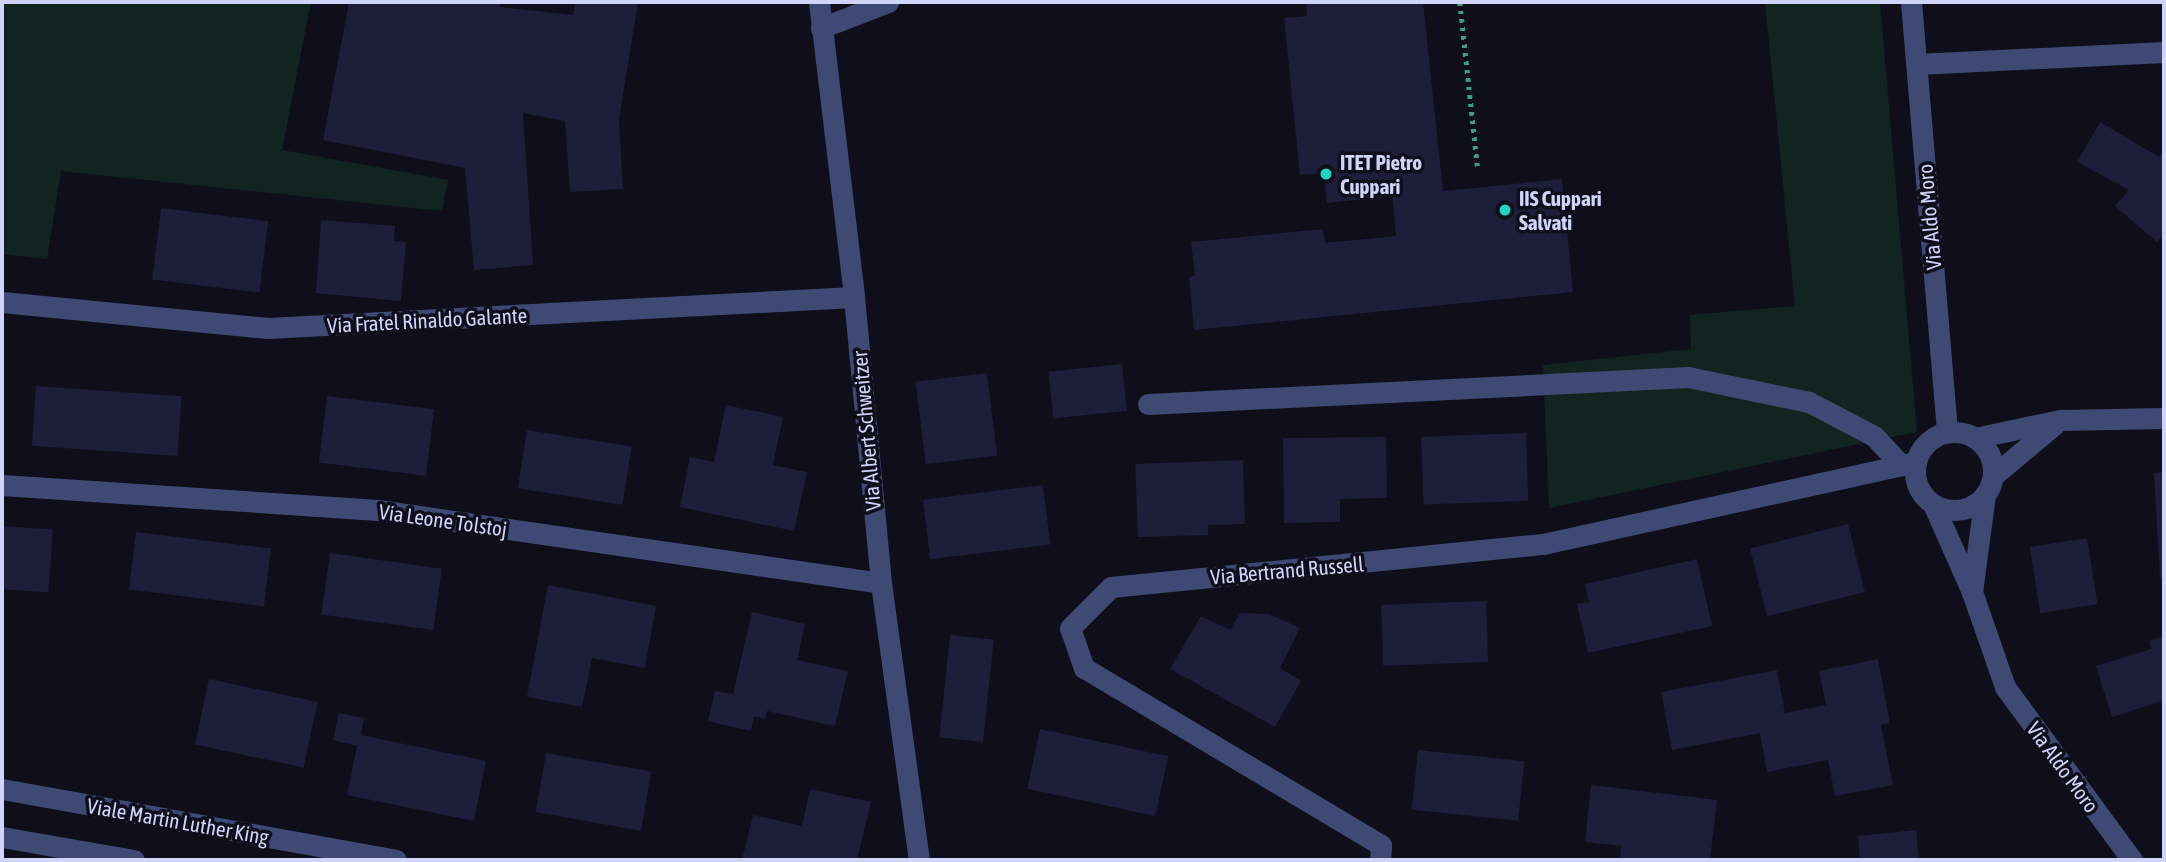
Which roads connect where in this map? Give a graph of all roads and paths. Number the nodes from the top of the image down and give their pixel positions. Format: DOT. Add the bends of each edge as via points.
graph roads {
  1 [pos="819,2"];
  2 [pos="887,2"];
  3 [pos="1460,2"];
  4 [pos="1910,2"];
  5 [pos="821,28"];
  6 [pos="2164,52"];
  7 [pos="1917,64"];
  8 [pos="1478,170"];
  9 [pos="854,297"];
  10 [pos="2,302"];
  11 [pos="1148,404"];
  12 [pos="2164,418"];
  13 [pos="2060,420"];
  14 [pos="1947,432"];
  15 [pos="1975,438"];
  16 [pos="1909,464"];
  17 [pos="2,485"];
  18 [pos="1989,486"];
  19 [pos="1933,504"];
  20 [pos="881,583"];
  21 [pos="1972,592"];
  22 [pos="2,789"];
  23 [pos="2,837"];
  24 [pos="134,860"];
  25 [pos="396,860"];
  26 [pos="919,860"];
  27 [pos="1380,860"];
  28 [pos="2132,860"];
  1 -- 5 [label="street, Via Albert Schweitzer"];
  2 -- 5 [label="street"];
  3 -- 8 [label="path"];
  4 -- 7 [label="street, Via Aldo Moro"];
  5 -- 9 [label="street, Via Albert Schweitzer"];
  6 -- 7 [label="street"];
  7 -- 14 [label="street, Via Aldo Moro"];
  9 -- 10 [label="street, Via Fratel Rinaldo Galante" via="268,328"];
  9 -- 20 [label="street, Via Albert Schweitzer"];
  11 -- 16 [label="street" via="1688,377 1809,402 1874,436"];
  12 -- 13 [label="street"];
  13 -- 15 [label="street"];
  13 -- 18 [label="street"];
  14 -- 15 [label="street"];
  14 -- 16 [label="street" via="1927,443"];
  15 -- 18 [label="street, Via Aldo Moro" via="1990,454"];
  16 -- 19 [label="street, Via Aldo Moro" via="1917,486"];
  16 -- 27 [label="street, Via Bertrand Russell" via="1543,544 1111,587 1070,628 1084,668 1381,845"];
  17 -- 20 [label="street, Via Leone Tolstoj" via="378,510"];
  18 -- 19 [label="street" via="1955,510"];
  18 -- 21 [label="street, Via Aldo Moro"];
  19 -- 21 [label="street, Via Aldo Moro"];
  20 -- 26 [label="street, Via Albert Schweitzer"];
  21 -- 28 [label="street, Via Aldo Moro" via="2005,687"];
  22 -- 25 [label="street, Viale Martin Luther King"];
  23 -- 24 [label="street"];
}
